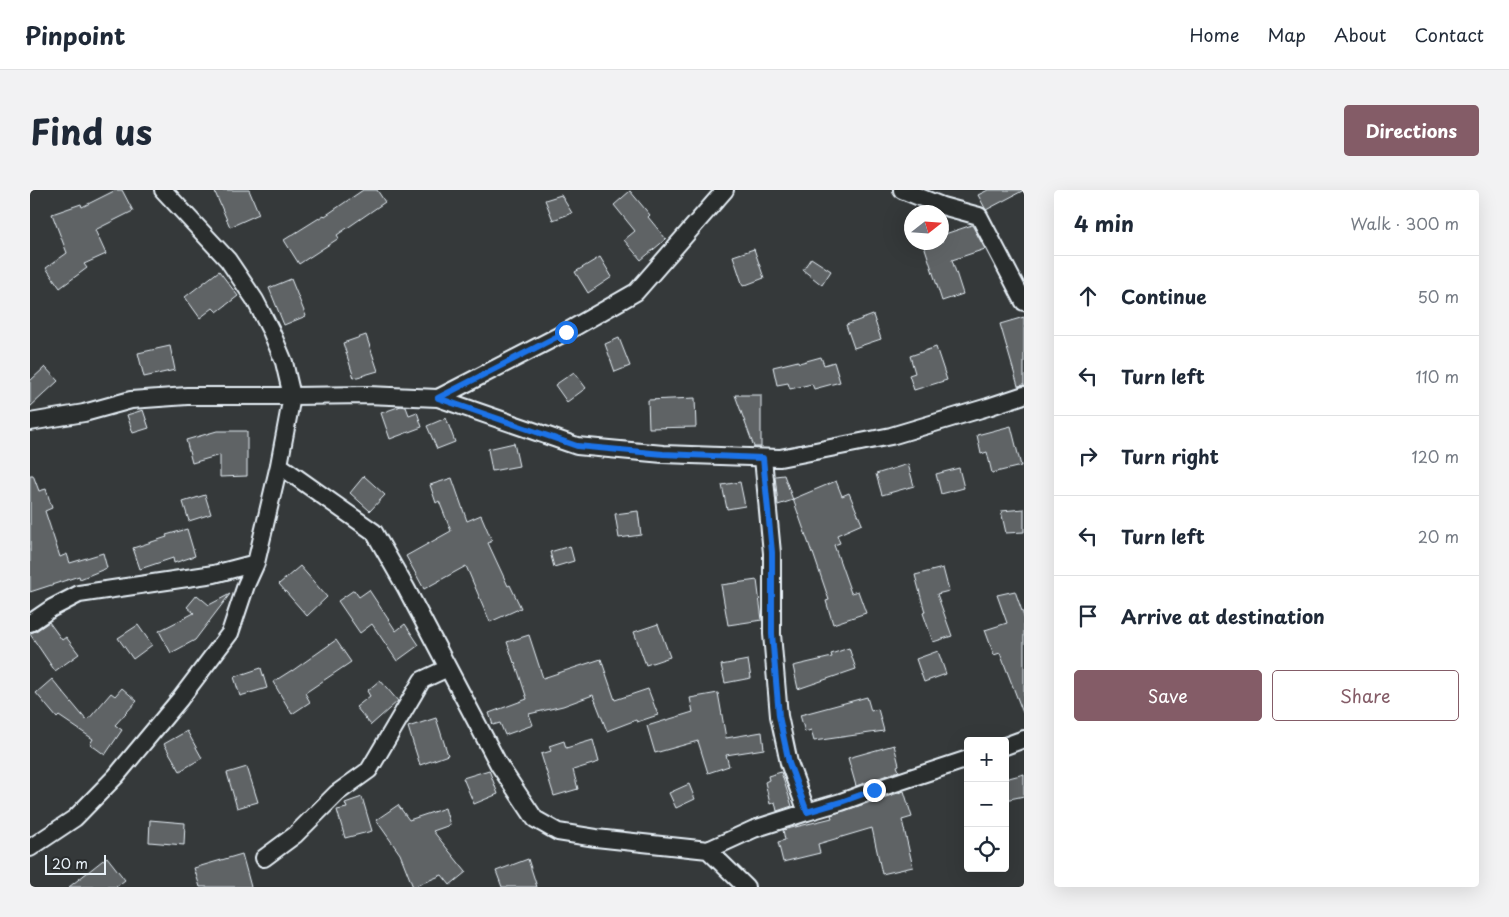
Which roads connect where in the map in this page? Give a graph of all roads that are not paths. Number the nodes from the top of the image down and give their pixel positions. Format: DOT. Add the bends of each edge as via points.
graph roads {
  1 [pos="163,190"];
  2 [pos="725,190"];
  3 [pos="902,190"];
  4 [pos="1024,302"];
  5 [pos="1024,395"];
  6 [pos="292,396"];
  7 [pos="438,398"];
  8 [pos="30,422"];
  9 [pos="763,458"];
  10 [pos="279,465"];
  11 [pos="256,563"];
  12 [pos="30,623"];
  13 [pos="448,668"];
  14 [pos="1024,739"];
  15 [pos="1009,745"];
  16 [pos="964,760"];
  17 [pos="807,812"];
  18 [pos="30,848"];
  19 [pos="708,850"];
  20 [pos="264,858"];
  21 [pos="746,887"];
  1 -- 6 [label="street" via="228,260 255,300 284,362"];
  2 -- 7 [label="street" via="636,292"];
  3 -- 4 [label="street" via="979,216"];
  5 -- 9 [label="street" via="891,436 780,458"];
  6 -- 7 [label="street" via="367,394"];
  6 -- 8 [label="street" via="188,396 131,400 84,413"];
  6 -- 10 [label="street"];
  7 -- 9 [label="street" via="577,446"];
  9 -- 17 [label="street" via="772,552 772,634 779,716 789,763"];
  10 -- 11 [label="street"];
  10 -- 13 [label="street" via="374,532"];
  11 -- 12 [label="street" via="214,574 79,594"];
  11 -- 18 [label="street" via="230,633 180,699 116,776 75,818"];
  13 -- 19 [label="street" via="499,765 535,819 558,832"];
  13 -- 20 [label="street" via="422,680 369,770 337,794 296,835"];
  14 -- 15 [label="street"];
  16 -- 17 [label="street"];
  17 -- 19 [label="street" via="754,829"];
  19 -- 21 [label="street"];
}
